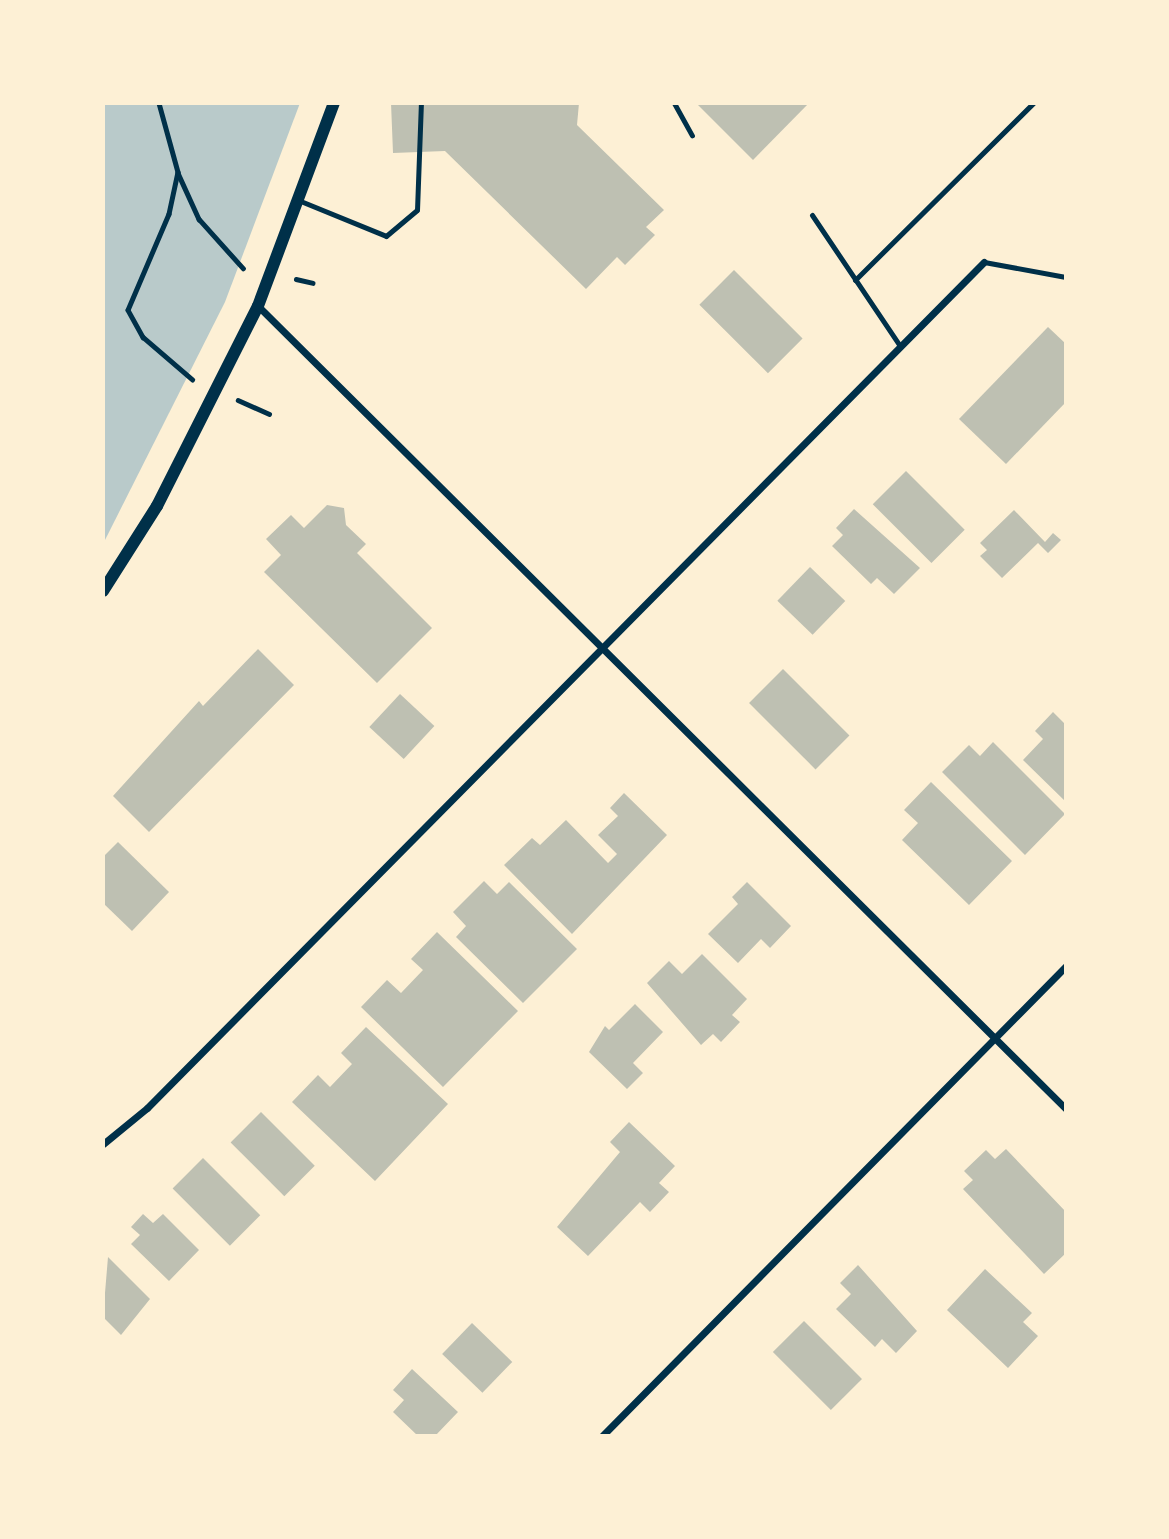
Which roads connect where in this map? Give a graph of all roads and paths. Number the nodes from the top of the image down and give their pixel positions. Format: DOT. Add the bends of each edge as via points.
graph roads {
  1 [pos="159,103"];
  2 [pos="334,103"];
  3 [pos="421,103"];
  4 [pos="674,103"];
  5 [pos="1033,103"];
  6 [pos="692,135"];
  7 [pos="178,172"];
  8 [pos="298,200"];
  9 [pos="812,215"];
  10 [pos="984,261"];
  11 [pos="238,267"];
  12 [pos="1066,277"];
  13 [pos="855,279"];
  14 [pos="258,306"];
  15 [pos="900,346"];
  16 [pos="189,377"];
  17 [pos="103,591"];
  18 [pos="602,648"];
  19 [pos="1066,966"];
  20 [pos="994,1038"];
  21 [pos="1066,1109"];
  22 [pos="103,1144"];
  23 [pos="602,1436"];
  1 -- 7 [label="path"];
  2 -- 8 [label="street"];
  3 -- 8 [label="lane" via="417,210 386,236"];
  4 -- 6 [label="lane"];
  5 -- 13 [label="lane"];
  7 -- 11 [label="path" via="199,219"];
  7 -- 16 [label="path" via="169,214 128,310 143,337"];
  8 -- 14 [label="street"];
  9 -- 13 [label="lane"];
  10 -- 12 [label="lane"];
  10 -- 15 [label="street"];
  13 -- 15 [label="lane"];
  14 -- 17 [label="street" via="157,506"];
  14 -- 18 [label="street"];
  15 -- 18 [label="street"];
  18 -- 20 [label="street"];
  18 -- 22 [label="street" via="148,1108"];
  19 -- 20 [label="street"];
  20 -- 21 [label="street"];
  20 -- 23 [label="street"];
}
